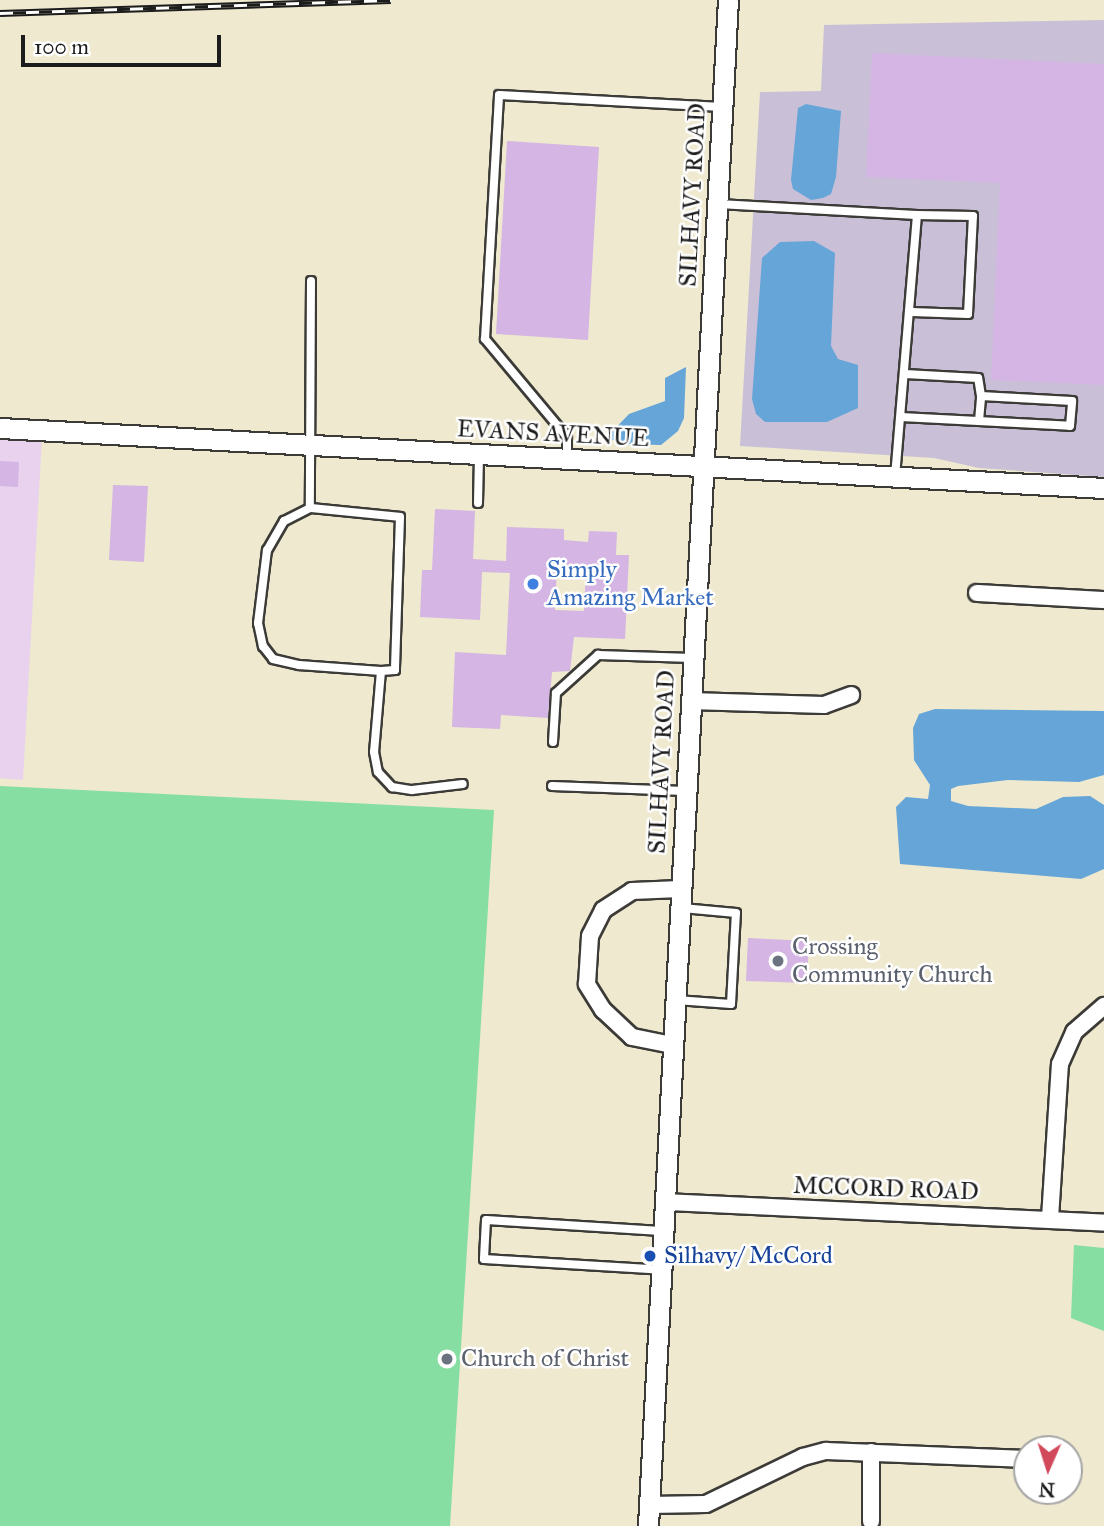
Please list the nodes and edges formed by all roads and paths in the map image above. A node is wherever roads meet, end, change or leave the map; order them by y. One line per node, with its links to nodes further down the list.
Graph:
1 (728, 0): 2 (street, SILHAVY ROAD)
2 (723, 107): 3 (street, SILHAVY ROAD); 14 (lane)
3 (717, 204): 4 (lane); 15 (street, SILHAVY ROAD)
4 (917, 215): 6 (lane); 6 (lane)
5 (311, 281): 12 (lane)
6 (912, 312): 7 (lane)
7 (905, 374): 8 (lane); 9 (lane)
8 (981, 396): 10 (lane); 10 (lane)
9 (901, 417): 10 (lane); 16 (lane)
10 (979, 421)
11 (0, 428): 12 (street, EVANS AVENUE)
12 (312, 446): 13 (street, EVANS AVENUE); 19 (lane)
13 (479, 455): 14 (street, EVANS AVENUE); 18 (lane)
14 (568, 459): 15 (street, EVANS AVENUE)
15 (702, 466): 16 (street, EVANS AVENUE); 22 (street, SILHAVY ROAD)
16 (895, 477): 17 (street, EVANS AVENUE)
17 (1104, 488)
18 (478, 503)
19 (310, 508): 23 (lane); 23 (lane)
20 (977, 593): 21 (street)
21 (1104, 600)
22 (692, 658): 25 (street, SILHAVY ROAD); 26 (lane)
23 (381, 671): 27 (lane)
24 (851, 695): 25 (street)
25 (690, 701): 29 (street, SILHAVY ROAD)
26 (553, 742)
27 (463, 784)
28 (552, 786): 29 (lane)
29 (685, 791): 30 (street, SILHAVY ROAD)
30 (680, 899): 31 (street, SILHAVY ROAD); 31 (lane); 33 (street)
31 (674, 1000): 33 (street, SILHAVY ROAD)
32 (1104, 1006): 35 (street)
33 (672, 1045): 34 (street, SILHAVY ROAD)
34 (666, 1202): 35 (street, MCCORD ROAD); 37 (street, SILHAVY ROAD)
35 (1050, 1218): 36 (street, MCCORD ROAD)
36 (1104, 1223)
37 (664, 1231): 38 (street, SILHAVY ROAD); 38 (lane)
38 (662, 1270): 41 (street, SILHAVY ROAD)
39 (871, 1452): 40 (street); 41 (street); 42 (street)
40 (1013, 1457)
41 (649, 1505): 43 (street, SILHAVY ROAD)
42 (871, 1521)
43 (648, 1526)

